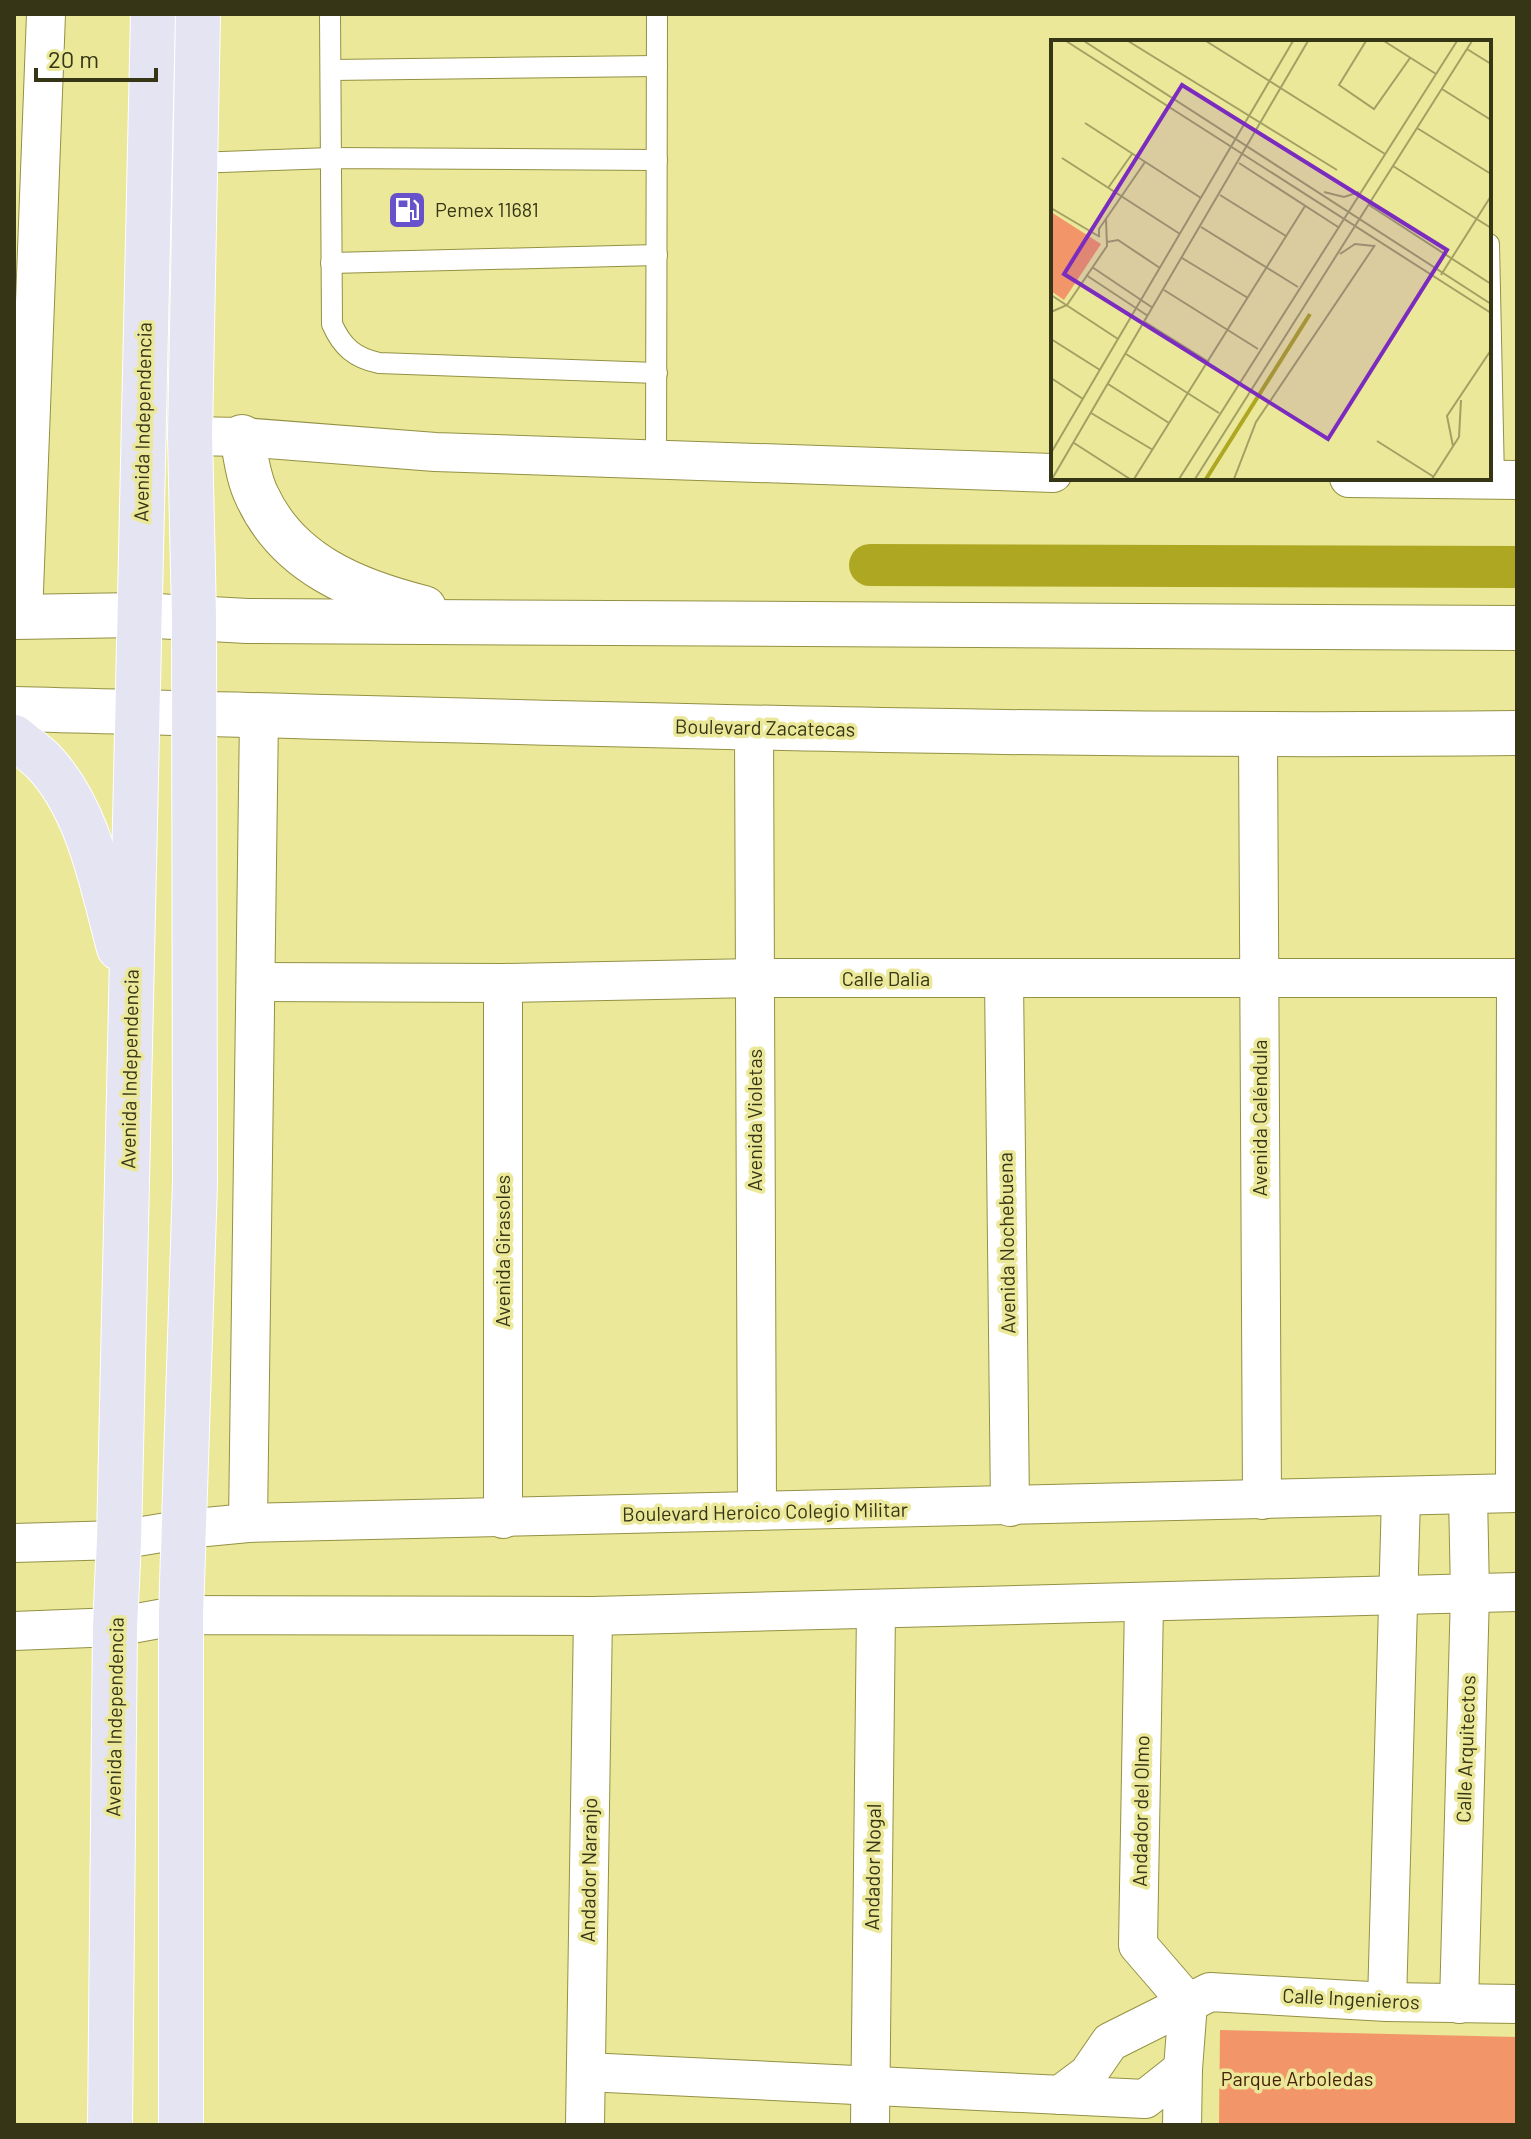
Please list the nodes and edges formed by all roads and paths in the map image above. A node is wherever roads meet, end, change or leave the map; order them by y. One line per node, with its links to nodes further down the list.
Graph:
1 (46, 14): 22 (street)
2 (153, 14): 20 (main road, Avenida Independencia)
3 (198, 14): 10 (main road)
4 (330, 14): 7 (lane)
5 (657, 14): 6 (lane)
6 (657, 66): 7 (lane); 9 (lane)
7 (332, 70): 8 (lane)
8 (331, 158): 9 (lane); 10 (lane); 12 (lane)
9 (657, 160): 11 (lane)
10 (195, 163): 15 (main road)
11 (657, 255): 12 (lane); 14 (lane)
12 (331, 263): 14 (lane)
13 (1491, 272): 19 (lane)
14 (657, 373): 17 (lane)
15 (190, 436): 16 (street); 21 (main road)
16 (242, 437): 17 (street); 23 (main road)
17 (656, 460): 18 (street)
18 (1051, 473)
19 (1506, 480)
20 (138, 615): 21 (main road); 22 (main road); 26 (main road, Avenida Independencia)
21 (194, 616): 23 (main road); 27 (main road)
22 (19, 617)
23 (489, 623): 24 (main road)
24 (1517, 628)
25 (14, 709): 26 (main road, Boulevard Zacatecas)
26 (138, 712): 27 (main road, Boulevard Zacatecas); 39 (main road, Avenida Independencia)
27 (193, 715): 28 (main road, Boulevard Zacatecas); 48 (main road)
28 (259, 716): 29 (main road, Boulevard Zacatecas); 37 (street)
29 (754, 728): 31 (main road, Boulevard Zacatecas); 33 (street, Avenida Violetas)
30 (1517, 733): 31 (main road, Boulevard Zacatecas)
31 (1258, 736): 36 (street, Avenida Caléndula)
32 (14, 737): 39 (main road)
33 (755, 978): 35 (street, Calle Dalia); 38 (street, Calle Dalia); 45 (street, Avenida Violetas)
34 (1516, 978): 36 (street, Calle Dalia); 40 (street)
35 (1004, 979): 36 (street, Calle Dalia); 44 (street, Avenida Nochebuena)
36 (1259, 979): 43 (street, Avenida Caléndula)
37 (256, 982): 38 (street, Calle Dalia); 47 (street)
38 (503, 983): 46 (street, Avenida Girasoles)
39 (132, 994): 49 (main road, Avenida Independencia)
40 (1516, 1493): 41 (street, Boulevard Heroico Colegio Militar)
41 (1468, 1495): 42 (street, Boulevard Heroico Colegio Militar); 52 (street, Calle Arquitectos)
42 (1401, 1497): 43 (street, Boulevard Heroico Colegio Militar); 53 (street)
43 (1262, 1500): 44 (street, Boulevard Heroico Colegio Militar)
44 (1010, 1507): 45 (street, Boulevard Heroico Colegio Militar)
45 (757, 1511): 46 (street, Boulevard Heroico Colegio Militar)
46 (503, 1519): 47 (street, Boulevard Heroico Colegio Militar)
47 (248, 1523): 48 (street, Boulevard Heroico Colegio Militar)
48 (185, 1529): 49 (street, Boulevard Heroico Colegio Militar); 56 (main road)
49 (119, 1540): 50 (street, Boulevard Heroico Colegio Militar); 58 (main road, Avenida Independencia)
50 (14, 1543)
51 (1517, 1592): 52 (street)
52 (1470, 1593): 53 (street); 62 (street, Calle Arquitectos)
53 (1399, 1596): 54 (street); 60 (street)
54 (1144, 1602): 55 (street); 61 (street, Andador del Olmo)
55 (876, 1609): 57 (street); 66 (street, Andador Nogal)
56 (181, 1615): 57 (street); 58 (street); 69 (main road)
57 (593, 1616): 65 (street, Andador Naranjo)
58 (115, 1627): 59 (street); 68 (main road, Avenida Independencia)
59 (14, 1631)
60 (1387, 2002): 61 (street, Calle Ingenieros); 62 (street, Calle Ingenieros)
61 (1188, 2003): 64 (street); 67 (street, Calle Ingenieros)
62 (1459, 2004): 63 (street, Calle Ingenieros)
63 (1517, 2004)
64 (1183, 2069): 67 (street); 72 (street)
65 (586, 2072): 66 (street); 70 (street, Andador Naranjo)
66 (871, 2086): 67 (street); 71 (street, Andador Nogal)
67 (1060, 2095)
68 (110, 2125)
69 (181, 2125)
70 (585, 2125)
71 (870, 2125)
72 (1182, 2125)

